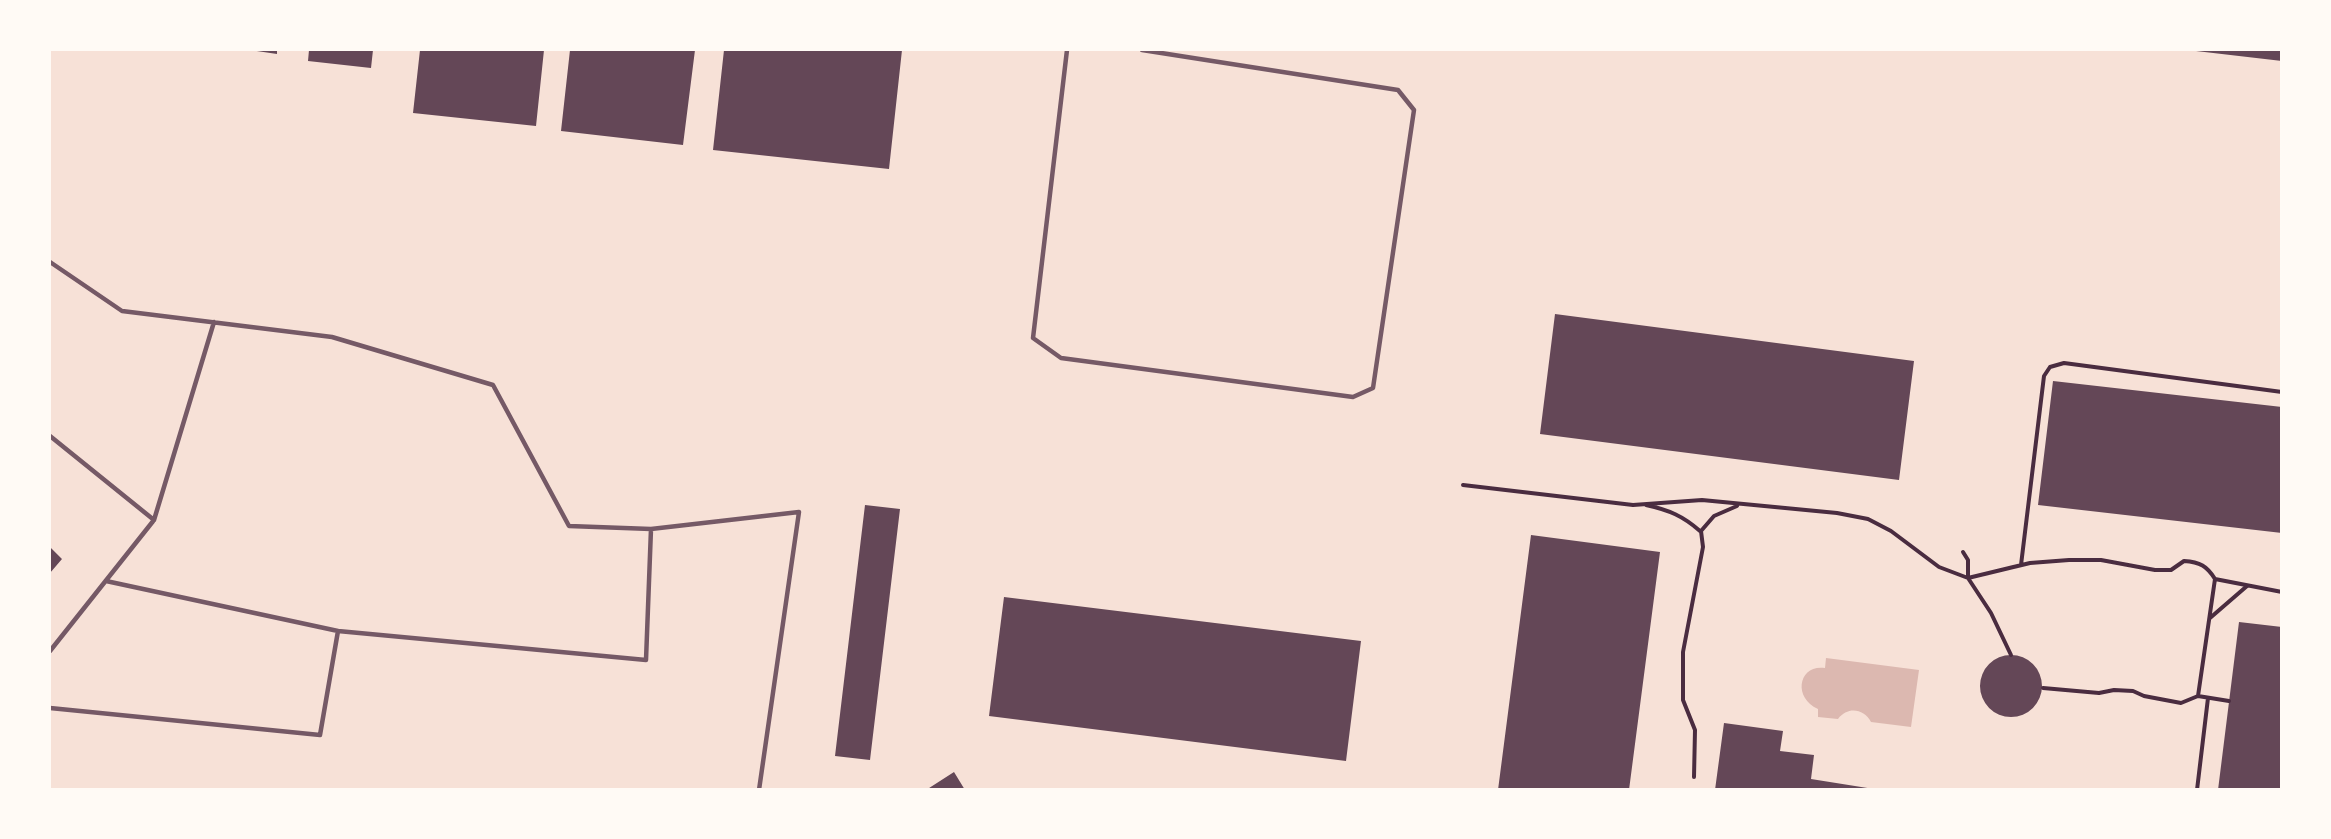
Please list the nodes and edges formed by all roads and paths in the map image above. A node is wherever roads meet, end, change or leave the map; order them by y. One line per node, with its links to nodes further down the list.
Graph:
1 (1067, 50): 2 (lane)
2 (1142, 50)
3 (50, 262): 4 (lane)
4 (214, 322): 10 (lane); 11 (lane)
5 (2282, 392): 14 (path)
6 (50, 436): 10 (lane)
7 (1463, 485): 8 (path)
8 (1642, 504): 9 (path); 12 (path)
9 (1741, 504): 12 (path); 15 (path)
10 (154, 520): 17 (lane)
11 (651, 529): 21 (lane); 30 (lane)
12 (1701, 531): 29 (path)
13 (1963, 552): 15 (path)
14 (2021, 566): 15 (path); 16 (path)
15 (1968, 578): 23 (path)
16 (2215, 579): 18 (path); 20 (path)
17 (106, 581): 21 (lane); 22 (lane)
18 (2248, 586): 19 (path); 20 (path)
19 (2282, 592)
20 (2210, 619): 25 (path)
21 (338, 631): 28 (lane)
22 (50, 651)
23 (2011, 655)
24 (2043, 688): 25 (path)
25 (2198, 696): 26 (path)
26 (2208, 698): 27 (path); 31 (path)
27 (2229, 701)
28 (50, 708)
29 (1694, 777)
30 (759, 789)
31 (2197, 789)

